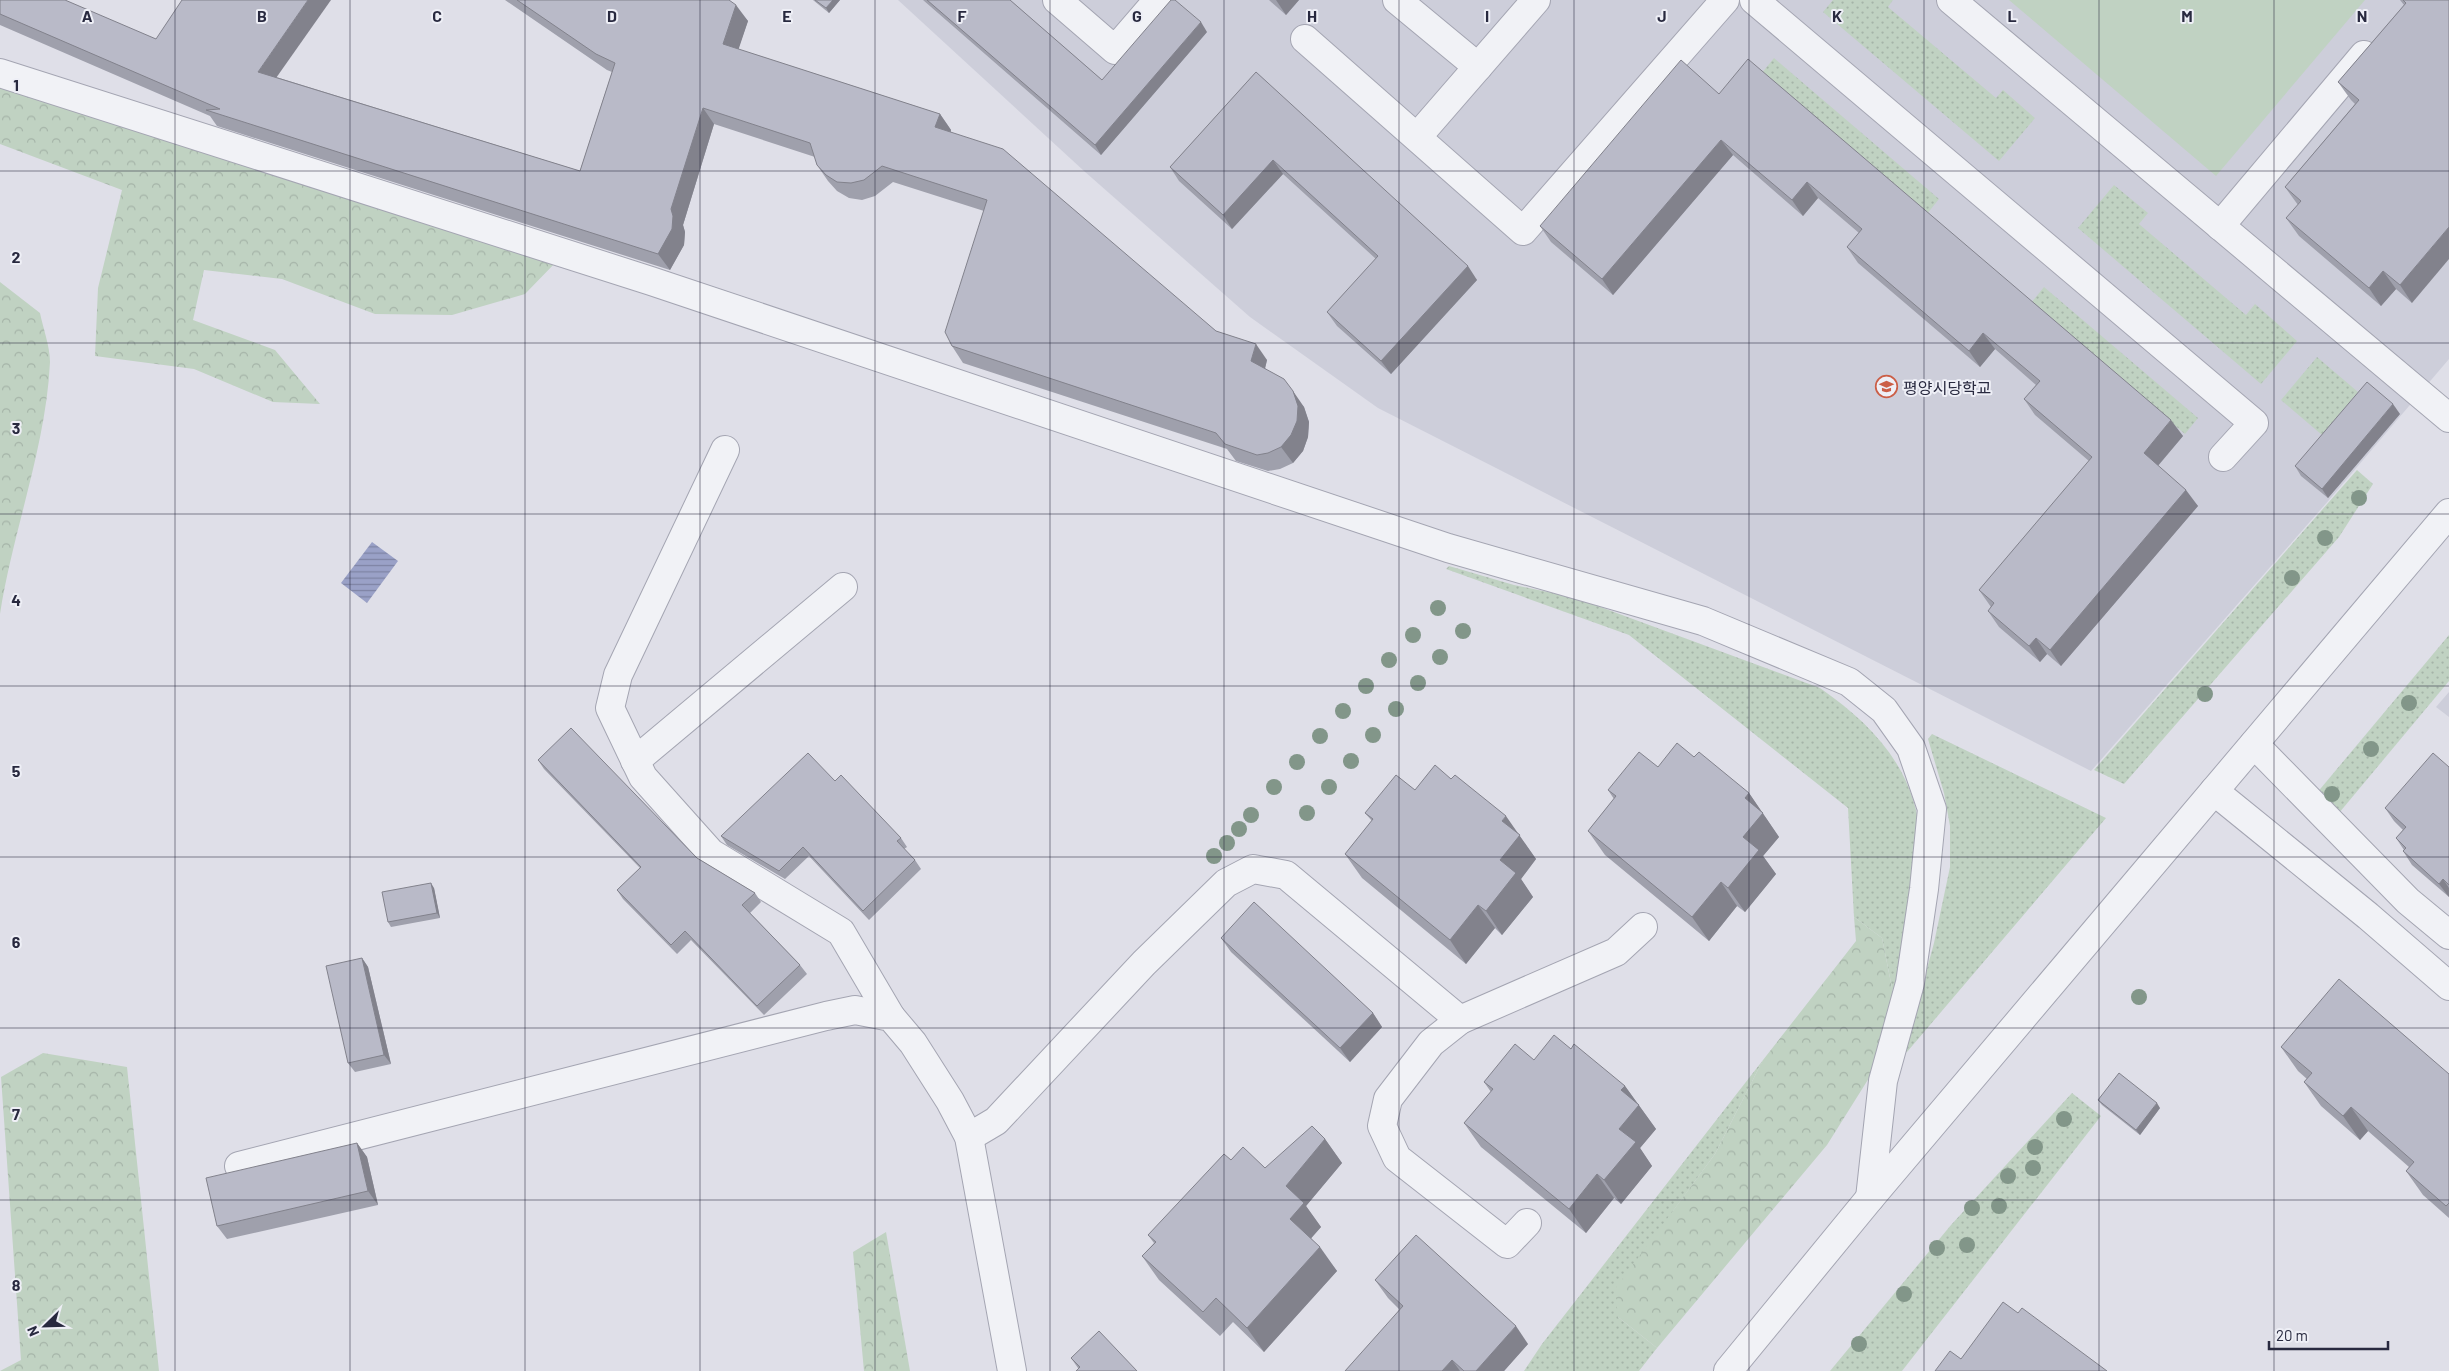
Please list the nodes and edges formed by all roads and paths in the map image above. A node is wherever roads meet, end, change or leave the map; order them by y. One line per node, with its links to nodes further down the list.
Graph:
1 (1057, 0): 2 (street)
2 (1158, 0)
3 (1397, 0): 10 (street)
4 (1536, 0): 10 (street)
5 (1725, 0): 12 (street)
6 (1754, 0): 16 (street)
7 (1951, 0): 13 (street)
8 (2381, 35): 13 (street)
9 (1305, 39): 12 (street)
10 (1478, 67): 12 (street)
11 (0, 73): 29 (street)
12 (1418, 136)
13 (2220, 226): 14 (street)
14 (2449, 418)
15 (725, 450): 20 (street)
16 (2223, 457)
17 (2449, 513): 19 (street)
18 (843, 587): 20 (street)
19 (2254, 744): 21 (street); 23 (street)
20 (635, 761): 25 (street)
21 (2214, 792): 24 (street); 29 (street)
22 (1643, 926): 26 (street)
23 (2449, 935)
24 (2449, 986)
25 (891, 1017): 27 (street); 28 (street)
26 (1460, 1020): 27 (street); 30 (street)
27 (969, 1137): 31 (street)
28 (239, 1166)
29 (1870, 1198): 32 (street)
30 (1527, 1223)
31 (1012, 1371)
32 (1728, 1371)

